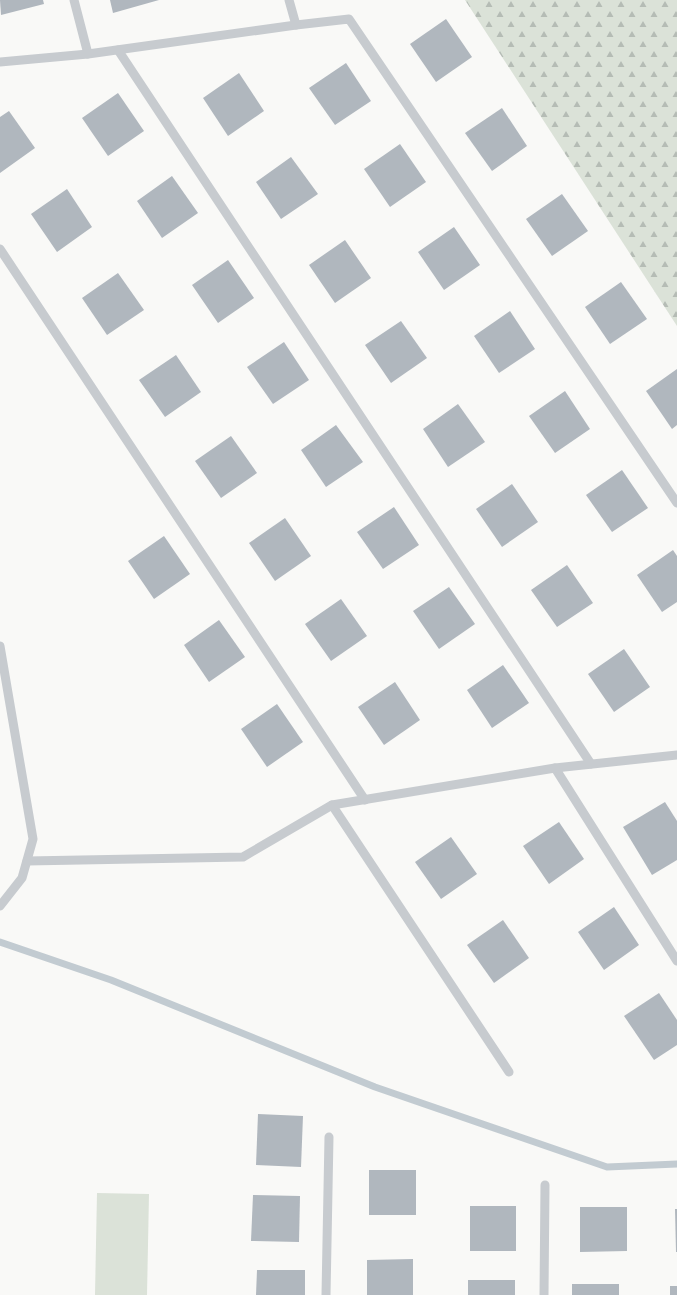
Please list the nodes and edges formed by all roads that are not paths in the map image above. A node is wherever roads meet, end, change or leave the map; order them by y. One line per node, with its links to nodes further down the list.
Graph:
1 (74, 0): 5 (lane)
2 (289, 0): 3 (lane)
3 (296, 25): 4 (lane); 8 (lane)
4 (118, 50): 5 (lane); 11 (lane)
5 (88, 54): 6 (lane)
6 (0, 62)
7 (0, 249): 13 (lane)
8 (677, 503)
9 (0, 646): 15 (lane)
10 (677, 755): 11 (lane)
11 (591, 764): 12 (lane)
12 (555, 768): 13 (lane); 17 (lane)
13 (365, 800): 14 (lane)
14 (332, 805): 15 (lane); 18 (lane)
15 (27, 861): 16 (lane)
16 (0, 906)
17 (677, 961)
18 (509, 1072)
19 (329, 1137): 21 (lane)
20 (545, 1185): 22 (lane)
21 (326, 1295)
22 (544, 1295)

